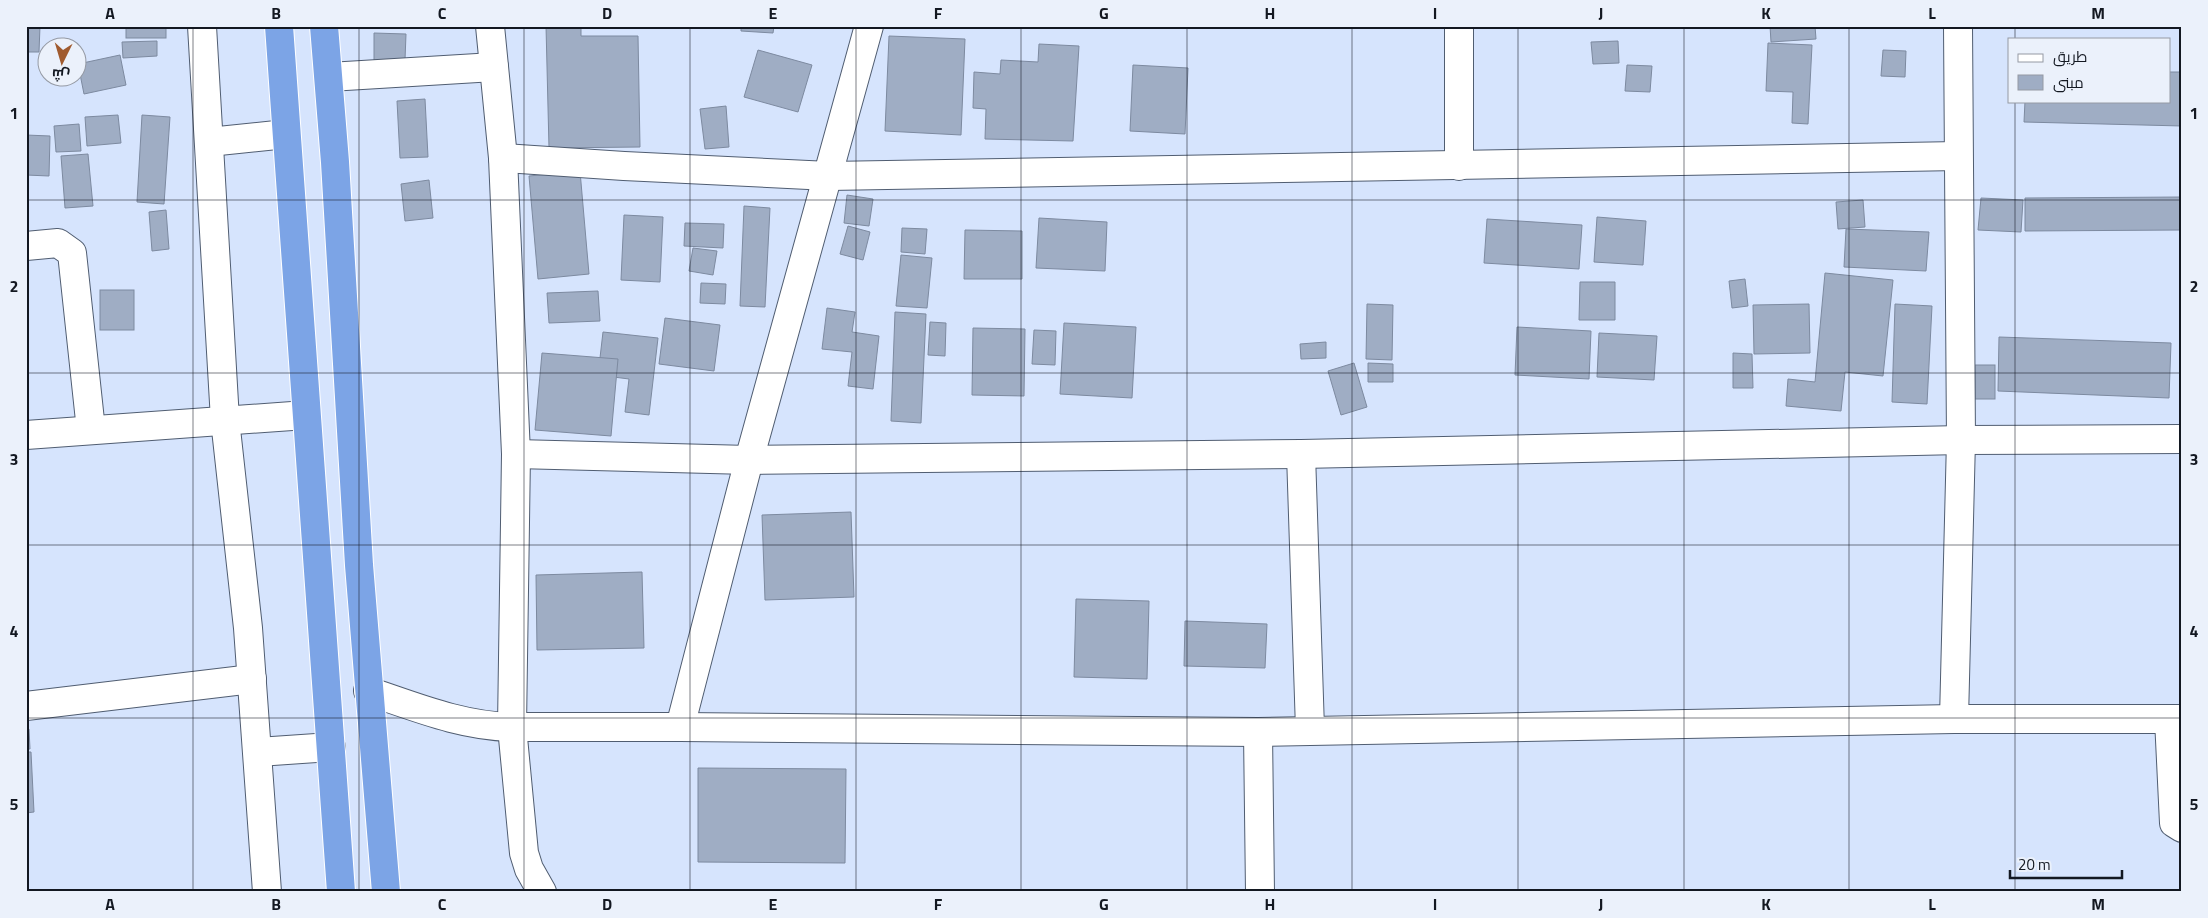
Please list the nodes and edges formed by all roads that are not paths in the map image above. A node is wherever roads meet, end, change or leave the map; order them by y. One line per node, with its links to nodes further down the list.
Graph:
1 (202, 26): 11 (street)
2 (279, 26): 10 (highway)
3 (324, 26): 9 (highway)
4 (490, 26): 8 (street)
5 (869, 26): 15 (street)
6 (1458, 26): 14 (street)
7 (1958, 26): 12 (street)
8 (494, 67): 9 (street); 13 (street)
9 (329, 77): 27 (highway)
10 (286, 134): 11 (street); 17 (highway)
11 (209, 142): 18 (street)
12 (1958, 156): 14 (street); 22 (street)
13 (503, 158): 15 (street); 23 (street)
14 (1459, 166): 15 (street)
15 (829, 176): 25 (street)
16 (26, 246): 19 (street)
17 (306, 415): 18 (street); 35 (highway)
18 (225, 420): 19 (street); 26 (street)
19 (91, 430): 20 (street)
20 (26, 435)
21 (2182, 439): 22 (street)
22 (1961, 440): 24 (street); 29 (street)
23 (516, 454): 25 (street); 32 (street)
24 (1301, 454): 25 (street); 33 (street)
25 (749, 460): 31 (street)
26 (252, 679): 28 (street); 36 (street)
27 (368, 691): 32 (street); 40 (highway)
28 (26, 706)
29 (1954, 719): 30 (street); 33 (street)
30 (2175, 719): 37 (street)
31 (680, 726): 32 (street); 34 (street)
32 (512, 727): 41 (street)
33 (1310, 729): 34 (street)
34 (1258, 732): 42 (street)
35 (331, 747): 36 (street); 39 (highway)
36 (258, 752): 38 (street)
37 (2182, 828)
38 (267, 892)
39 (341, 892)
40 (386, 892)
41 (542, 892)
42 (1260, 892)

